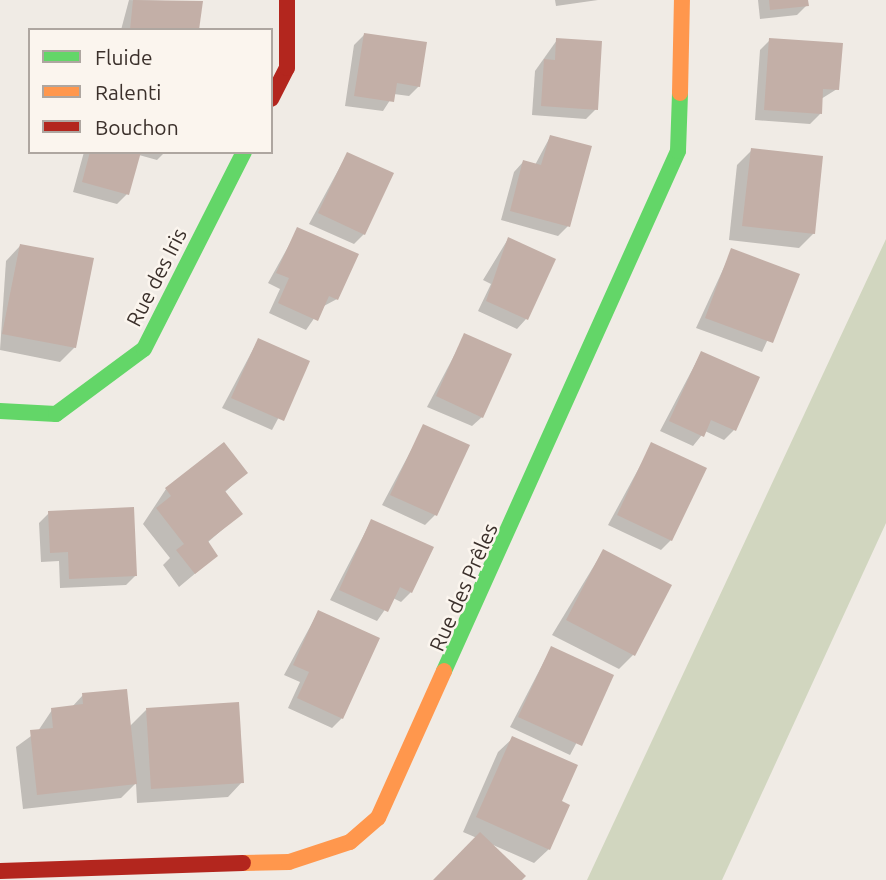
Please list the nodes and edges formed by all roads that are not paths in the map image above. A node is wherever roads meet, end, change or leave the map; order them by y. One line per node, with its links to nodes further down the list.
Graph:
1 (287, 0): 3 (street)
2 (682, 0): 6 (street, Rue des Prêles)
3 (273, 95)
4 (243, 154): 5 (street, Rue des Iris)
5 (0, 411)
6 (0, 872)

